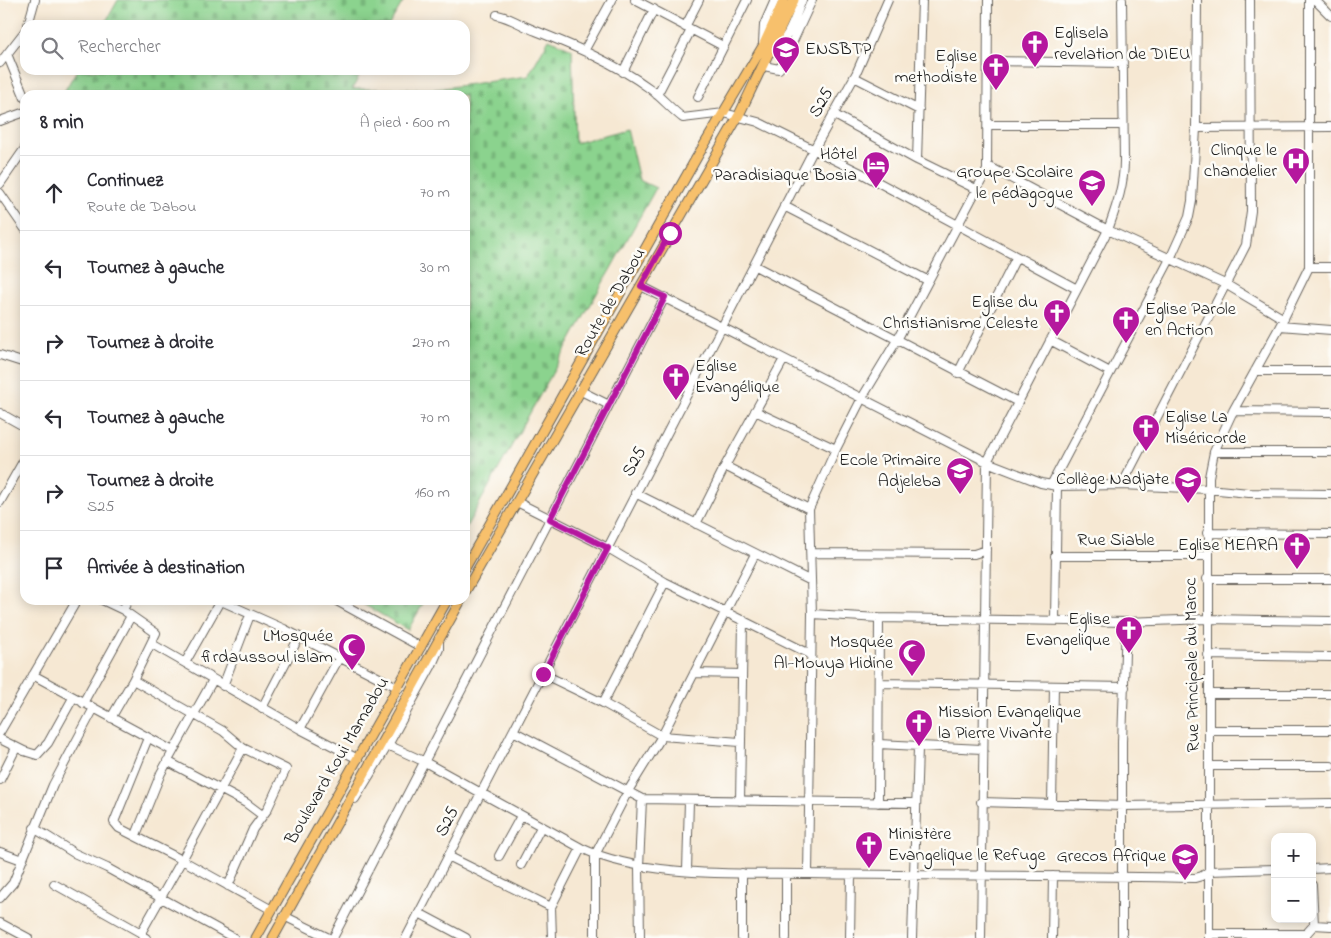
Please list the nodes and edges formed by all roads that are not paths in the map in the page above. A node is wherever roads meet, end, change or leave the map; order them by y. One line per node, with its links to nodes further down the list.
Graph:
1 (35, 0): 22 (street)
2 (612, 0): 28 (street)
3 (635, 0): 19 (street)
4 (699, 0): 23 (street)
5 (747, 0): 26 (street)
6 (775, 0): 27 (street)
7 (784, 0): 27 (main road)
8 (794, 0): 29 (main road, Route de Dabou)
9 (802, 0): 24 (street)
10 (812, 0): 24 (street)
11 (888, 0): 35 (street, S25)
12 (922, 0): 39 (street)
13 (988, 0): 31 (street)
14 (1122, 0): 32 (street)
15 (1197, 0): 49 (street)
16 (1250, 0): 50 (street)
17 (1309, 0): 47 (street)
18 (1315, 0): 21 (street)
19 (651, 5): 23 (street); 34 (street)
20 (497, 15): 28 (street)
21 (1331, 16)
22 (29, 20)
23 (688, 29): 26 (street); 37 (street)
24 (793, 34): 29 (street); 33 (street)
25 (20, 37): 30 (street)
26 (723, 46): 38 (street)
27 (763, 46): 40 (main road)
28 (584, 51): 34 (street)
29 (771, 52): 33 (main road, Route de Dabou)
30 (3, 57): 36 (street)
31 (988, 61): 32 (street); 45 (street)
32 (1123, 62): 46 (street)
33 (764, 66): 43 (main road, Route de Dabou)
34 (623, 72): 37 (street)
35 (854, 77): 39 (street); 42 (street, S25)
36 (21, 90)
37 (657, 95): 40 (street)
38 (698, 97)
39 (919, 110): 53 (street)
40 (724, 113): 43 (street); 117 (main road)
41 (20, 114): 44 (street)
42 (833, 114): 51 (street, S25); 53 (street)
43 (739, 115): 51 (street); 69 (main road, Route de Dabou)
44 (0, 122)
45 (988, 125): 46 (street); 54 (street)
46 (1123, 125): 61 (street)
47 (1310, 127): 48 (street); 50 (street); 65 (street)
48 (1331, 127)
49 (1196, 128): 50 (street); 63 (street)
50 (1250, 128): 68 (street)
51 (814, 149): 58 (street, S25); 60 (street)
52 (20, 155): 55 (street)
53 (917, 160): 56 (street)
54 (988, 166): 56 (street); 61 (street)
55 (0, 184)
56 (976, 189): 60 (street)
57 (0, 192): 59 (street)
58 (784, 206): 64 (street, S25); 67 (street)
59 (20, 222)
60 (957, 224): 62 (street); 67 (street)
61 (1108, 230): 63 (street); 70 (street)
62 (1016, 258): 70 (street); 83 (street)
63 (1170, 259): 68 (street); 82 (street)
64 (755, 266): 73 (street, S25); 75 (street)
65 (1309, 266): 66 (street); 72 (street, Rue Principale du Maroc)
66 (1331, 266)
67 (927, 280): 75 (street)
68 (1227, 285): 72 (street); 99 (street)
69 (641, 286): 71 (street); 84 (main road, Route de Dabou)
70 (1077, 289): 76 (street)
71 (665, 297): 73 (street); 87 (street)
72 (1282, 322): 74 (street); 80 (street, Rue Principale du Maroc)
73 (724, 327): 78 (street); 102 (street, S25)
74 (1331, 330)
75 (897, 340): 83 (street); 85 (street)
76 (1050, 340): 82 (street); 86 (street)
77 (0, 355): 79 (street)
78 (784, 359): 85 (street); 88 (street)
79 (20, 362)
80 (1255, 371): 81 (street); 89 (street, Rue Principale du Maroc)
81 (1331, 371)
82 (1110, 372): 100 (street)
83 (958, 373): 86 (street)
84 (579, 390): 87 (street); 105 (main road, Route de Dabou)
85 (862, 398): 93 (street); 96 (street)
86 (1018, 402): 96 (street)
87 (609, 405): 107 (street)
88 (755, 411): 93 (street); 97 (street)
89 (1233, 411): 91 (street); 94 (street, Rue Principale du Maroc)
90 (0, 412): 92 (street)
91 (1331, 412)
92 (20, 424)
93 (836, 449): 106 (street)
94 (1214, 452): 95 (street); 101 (street, Rue Principale du Maroc)
95 (1331, 452)
96 (987, 462): 100 (street); 112 (street)
97 (725, 466): 106 (street); 108 (street)
98 (20, 467): 104 (street)
99 (1122, 485): 100 (street); 101 (street)
100 (1054, 486): 115 (street)
101 (1208, 489): 103 (street); 109 (street, Rue Principale du Maroc)
102 (636, 493): 108 (street); 111 (street, S25)
103 (1331, 494)
104 (0, 502)
105 (517, 502): 107 (street); 122 (main road, Route de Dabou)
106 (810, 509): 113 (street)
107 (550, 519): 111 (street); 191 (street)
108 (696, 524): 114 (street)
109 (1207, 533): 110 (street); 116 (street, Rue Principale du Maroc)
110 (1331, 534)
111 (608, 548): 121 (street); 153 (street, S25)
112 (986, 550): 113 (street); 137 (street)
113 (811, 553): 120 (street)
114 (755, 554): 120 (street); 132 (street)
115 (1055, 556): 116 (street, Rue Siable); 140 (street)
116 (1207, 556): 118 (street, Rue Principale du Maroc)
117 (470, 559)
118 (1207, 579): 119 (street); 138 (street, Rue Principale du Maroc)
119 (1331, 579)
120 (811, 580): 133 (street)
121 (665, 582): 132 (street); 168 (street)
122 (470, 583)
123 (74, 605): 155 (street)
124 (112, 605): 131 (street)
125 (126, 605): 131 (street)
126 (217, 605): 151 (street)
127 (230, 605): 134 (street)
128 (344, 605): 146 (street)
129 (444, 605): 146 (main road, Boulevard Koui Mamadou)
130 (457, 605): 144 (main road)
131 (123, 610): 135 (street)
132 (724, 612): 139 (street); 152 (street)
133 (812, 614): 136 (street); 147 (street)
134 (250, 615): 143 (street); 160 (street)
135 (131, 616): 145 (street); 167 (street)
136 (879, 618): 137 (street); 158 (street)
137 (986, 619): 140 (street); 159 (street)
138 (1208, 619): 141 (street); 142 (street); 148 (street, Rue Principale du Maroc)
139 (743, 620): 147 (street); 154 (street)
140 (1055, 620): 142 (street)
141 (1331, 621)
142 (1126, 622): 162 (street)
143 (299, 637): 150 (street); 170 (street)
144 (439, 637): 183 (street); 209 (main road)
145 (152, 644): 151 (street); 156 (street)
146 (421, 646): 163 (main road, Boulevard Koui Mamadou)
147 (810, 654): 201 (street)
148 (1208, 656): 149 (street); 164 (street, Rue Principale du Maroc)
149 (1331, 657)
150 (339, 658): 163 (street); 173 (street)
151 (185, 663): 157 (street)
152 (694, 673): 154 (street); 178 (street)
153 (543, 674): 168 (street); 176 (street, S25)
154 (742, 674): 181 (street)
155 (33, 675): 166 (street); 177 (street)
156 (133, 680): 171 (street); 172 (street)
157 (213, 680): 160 (street); 171 (street)
158 (880, 683): 159 (street); 182 (street)
159 (984, 684): 161 (street); 187 (street)
160 (223, 686): 170 (street)
161 (1054, 686): 162 (street); 206 (street)
162 (1126, 687): 207 (street)
163 (399, 688): 189 (main road, Boulevard Koui Mamadou)
164 (1209, 694): 165 (street); 174 (street, Rue Principale du Maroc)
165 (1331, 694)
166 (73, 698): 167 (street); 184 (street)
167 (83, 703): 169 (street)
168 (603, 703): 178 (street)
169 (94, 708): 172 (street); 213 (street)
170 (262, 708): 173 (street)
171 (192, 715): 185 (street); 188 (street)
172 (111, 718): 179 (street)
173 (300, 729): 189 (street)
174 (1209, 730): 175 (street); 192 (street, Rue Principale du Maroc)
175 (1331, 730)
176 (513, 731): 196 (street); 197 (street, S25)
177 (0, 732)
178 (662, 736): 181 (street); 196 (street)
179 (148, 738): 188 (street); 214 (street)
180 (0, 739): 184 (street)
181 (740, 742): 200 (street)
182 (878, 744): 186 (street); 203 (street)
183 (388, 745): 191 (street); 209 (street)
184 (16, 748): 194 (street)
185 (243, 748): 195 (street); 210 (street)
186 (918, 748): 187 (street); 204 (street)
187 (982, 748): 202 (street)
188 (174, 751): 190 (street)
189 (358, 760): 242 (main road, Boulevard Koui Mamadou)
190 (167, 761): 195 (street); 214 (street)
191 (423, 762): 197 (street); 256 (street)
192 (1209, 766): 193 (street); 208 (street, Rue Principale du Maroc)
193 (1331, 766)
194 (0, 780)
195 (220, 791): 210 (street); 221 (street)
196 (628, 791): 198 (street); 217 (street)
197 (479, 794): 211 (street); 218 (street, S25)
198 (642, 799): 199 (street); 223 (street)
199 (689, 801): 200 (street); 227 (street)
200 (740, 801): 201 (street)
201 (810, 801): 203 (street); 231 (street)
202 (982, 802): 206 (street); 234 (street)
203 (878, 803): 204 (street)
204 (915, 803): 233 (street)
205 (1331, 803): 208 (street)
206 (1052, 804): 207 (street)
207 (1124, 806): 208 (street); 236 (street)
208 (1209, 806): 228 (street, Rue Principale du Maroc)
209 (342, 810): 244 (main road)
210 (262, 815): 238 (street)
211 (521, 816): 212 (street); 219 (street)
212 (541, 827): 215 (street); 222 (street)
213 (34, 828): 220 (street); 240 (street)
214 (136, 835): 221 (street)
215 (581, 848): 217 (street); 241 (street)
216 (0, 852): 220 (street)
217 (595, 855): 223 (street); 260 (street)
218 (448, 856): 241 (street); 243 (street, S25)
219 (499, 856)
220 (22, 860): 239 (street)
221 (182, 860): 238 (street); 240 (street)
222 (521, 865)
223 (639, 867): 227 (street); 261 (street)
224 (1316, 868): 225 (street)
225 (1331, 868)
226 (1271, 869): 228 (street)
227 (687, 870): 229 (street)
228 (1209, 871): 236 (street); 249 (street, Rue Principale du Maroc)
229 (742, 873): 230 (street); 262 (street)
230 (786, 874): 231 (street); 263 (street)
231 (808, 874): 232 (street)
232 (851, 875): 233 (street); 264 (street)
233 (913, 876): 234 (street); 265 (street)
234 (982, 876): 235 (street); 266 (street)
235 (1053, 876): 236 (street); 267 (street)
236 (1122, 876): 268 (street)
237 (54, 884): 248 (street)
238 (228, 886): 242 (street)
239 (0, 898)
240 (160, 898): 248 (street); 252 (street)
241 (551, 907): 259 (street)
242 (272, 910): 253 (main road, Boulevard Koui Mamadou)
243 (419, 913): 257 (street, S25); 258 (street)
244 (284, 916): 254 (main road); 255 (street)
245 (0, 923): 251 (street)
246 (1314, 925): 247 (street); 250 (street)
247 (1331, 926)
248 (143, 936)
249 (1209, 936): 250 (street)
250 (1306, 936)
251 (28, 938)
252 (234, 938)
253 (256, 938)
254 (273, 938)
255 (329, 938)
256 (333, 938)
257 (406, 938)
258 (466, 938)
259 (552, 938)
260 (595, 938)
261 (640, 938)
262 (742, 938)
263 (786, 938)
264 (850, 938)
265 (912, 938)
266 (981, 938)
267 (1052, 938)
268 (1122, 938)

